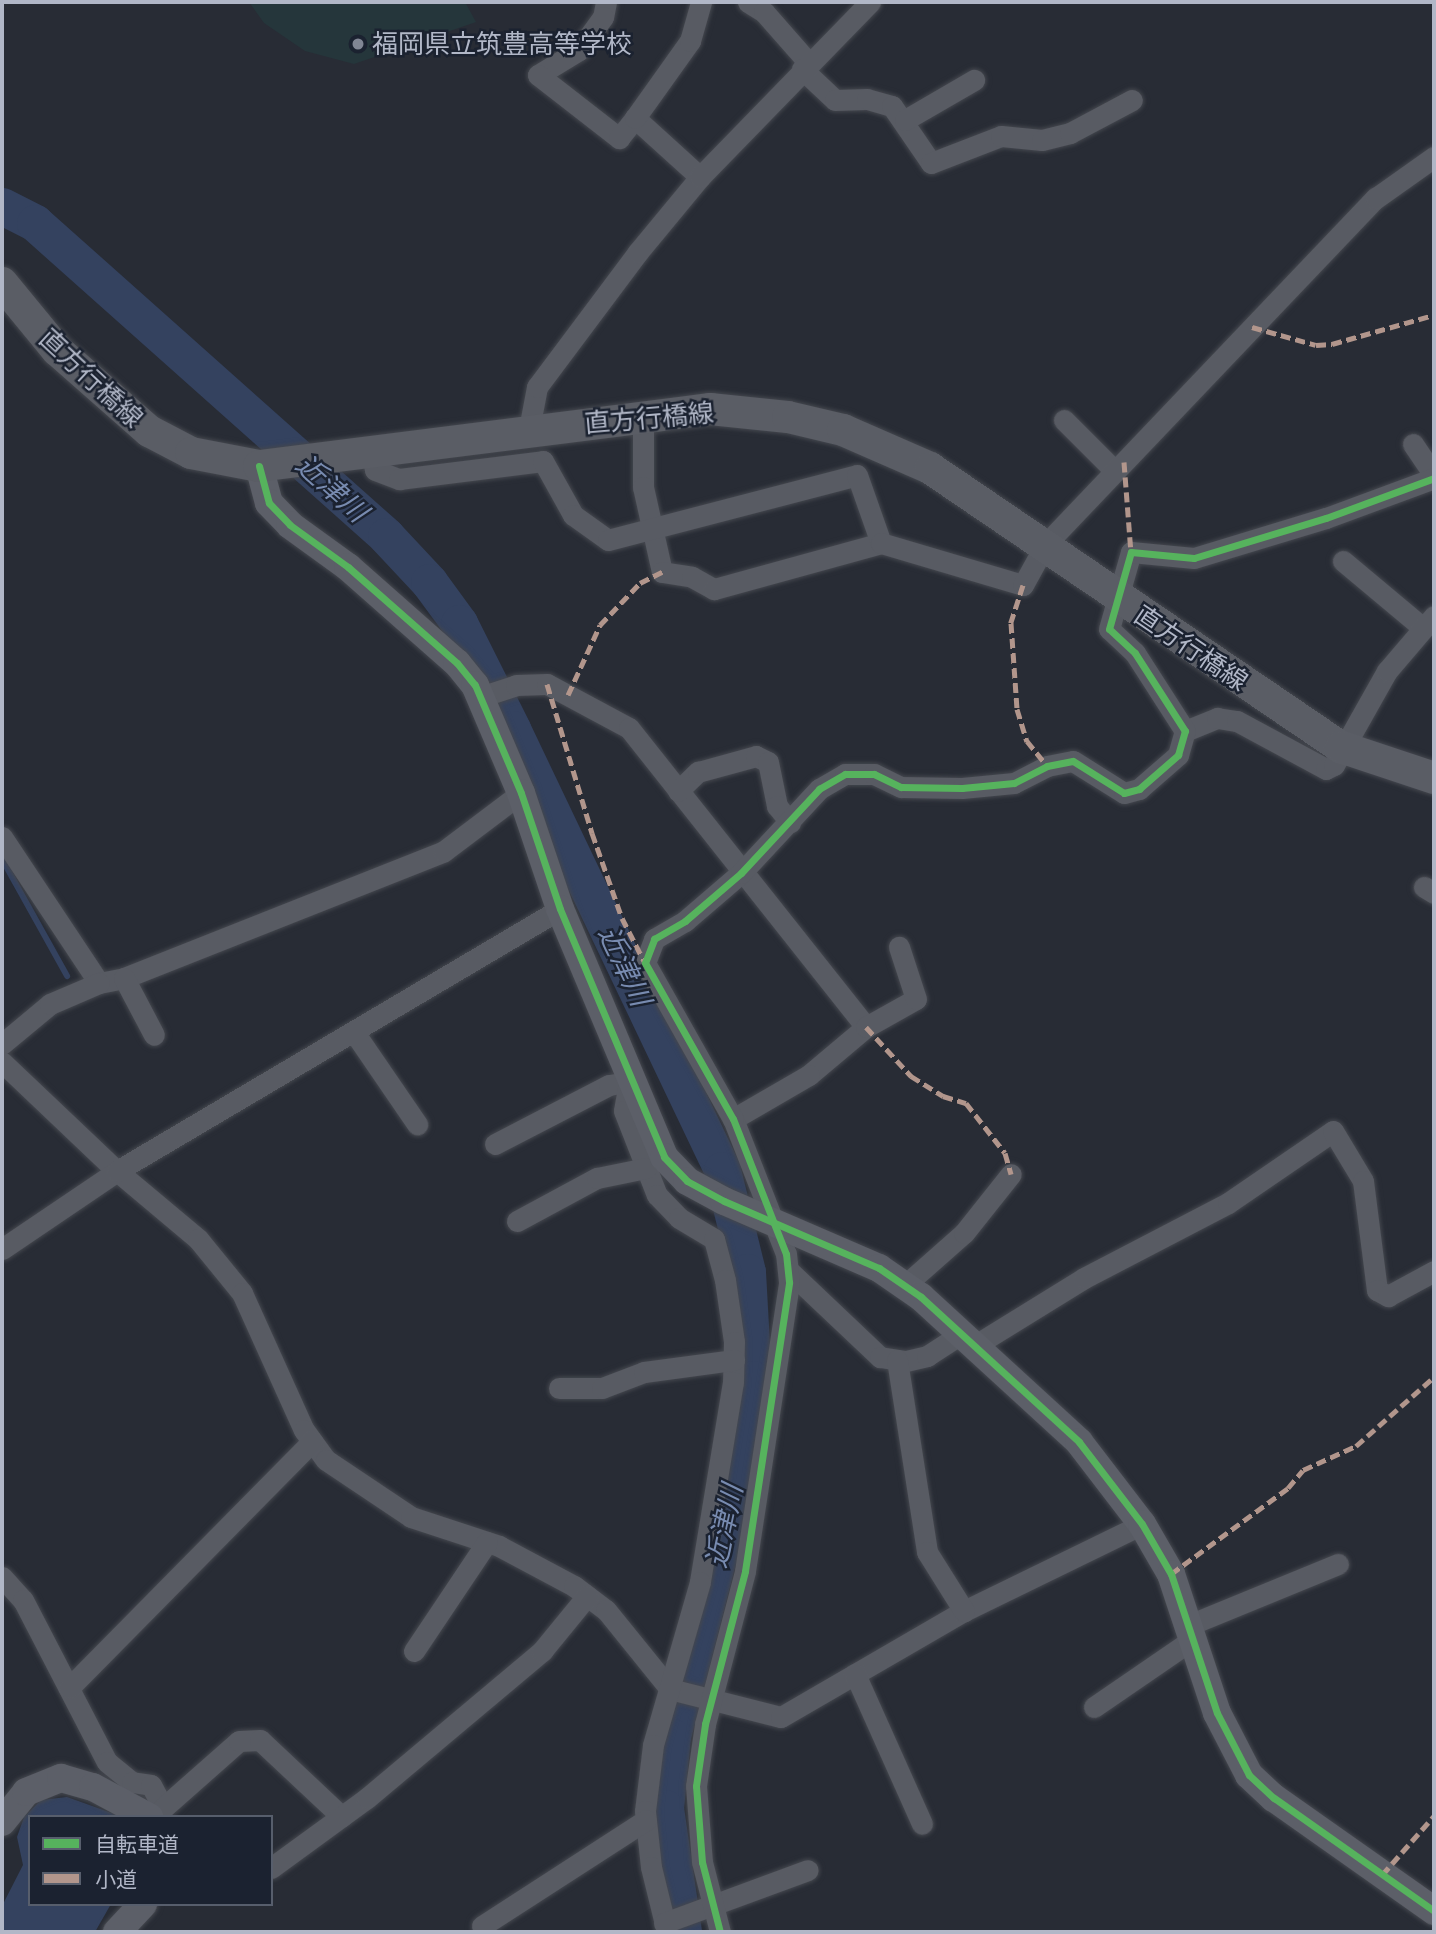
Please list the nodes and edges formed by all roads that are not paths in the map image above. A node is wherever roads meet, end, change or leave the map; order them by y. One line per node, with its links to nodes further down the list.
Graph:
1 (606, 2): 8 (street)
2 (701, 2): 8 (street)
3 (748, 2): 5 (street)
4 (870, 2): 5 (street)
5 (805, 66): 9 (street); 11 (street)
6 (974, 80): 9 (street)
7 (1132, 100): 9 (street)
8 (635, 118): 11 (street)
9 (905, 120)
10 (1434, 157): 19 (street)
11 (700, 177): 15 (street)
12 (2, 284): 18 (main road, 直方行橋線)
13 (643, 417): 15 (main road, 直方行橋線); 21 (street); 23 (main road, 直方行橋線)
14 (1064, 420): 19 (street)
15 (529, 429): 17 (main road, 直方行橋線)
16 (1413, 444): 20 (street)
17 (371, 452): 18 (main road, 直方行橋線); 21 (street)
18 (259, 466): 27 (street)
19 (1115, 471): 23 (street)
20 (1434, 476): 25 (street)
21 (651, 528): 22 (street); 22 (street)
22 (881, 543): 23 (street)
23 (1045, 545): 25 (main road, 直方行橋線)
24 (1343, 561): 26 (street)
25 (1118, 599): 28 (street); 29 (main road, 直方行橋線)
26 (1429, 622): 29 (street)
27 (480, 697): 31 (street); 32 (street)
28 (1185, 731): 29 (street); 33 (street)
29 (1341, 747): 30 (main road, 直方行橋線)
30 (1434, 778)
31 (678, 791): 33 (street); 35 (street)
32 (521, 793): 36 (street); 38 (street)
33 (790, 822): 35 (street)
34 (2, 837): 39 (street)
35 (741, 873): 40 (street); 46 (street)
36 (560, 909): 41 (street); 45 (street)
37 (899, 947): 40 (street)
38 (124, 978): 39 (street); 42 (street)
39 (99, 983): 43 (street)
40 (866, 1027): 46 (street)
41 (354, 1032): 47 (street); 50 (street)
42 (154, 1035)
43 (2, 1044)
44 (2, 1062): 50 (street)
45 (629, 1082): 48 (street); 49 (street); 53 (street)
46 (733, 1119): 53 (street)
47 (417, 1124)
48 (495, 1144)
49 (646, 1168): 52 (street); 59 (street)
50 (117, 1171): 54 (street); 62 (street)
51 (1011, 1174): 57 (street)
52 (517, 1221)
53 (774, 1227): 55 (street); 57 (street)
54 (2, 1249)
55 (788, 1270): 60 (street); 74 (street)
56 (1434, 1271): 58 (street)
57 (904, 1286): 58 (street)
58 (968, 1340): 60 (street); 63 (street)
59 (734, 1360): 61 (street); 73 (street)
60 (897, 1360): 68 (street)
61 (559, 1388)
62 (312, 1441): 64 (street); 72 (street)
63 (1142, 1524): 68 (street); 69 (street)
64 (487, 1542): 67 (street); 70 (street)
65 (1338, 1564): 69 (street)
66 (2, 1577): 72 (street)
67 (587, 1596): 73 (street); 77 (street)
68 (964, 1611): 71 (street)
69 (1191, 1632): 75 (street); 85 (street)
70 (414, 1651)
71 (855, 1674): 74 (street); 80 (street)
72 (69, 1688): 76 (street)
73 (670, 1689): 74 (street); 78 (street)
74 (708, 1698): 84 (street)
75 (1094, 1707)
76 (155, 1814): 77 (street); 79 (street)
77 (342, 1817): 81 (street)
78 (646, 1820): 86 (street); 87 (street)
79 (2, 1822)
80 (922, 1824)
81 (273, 1867)
82 (808, 1870): 84 (street)
83 (141, 1906): 88 (street)
84 (710, 1908): 87 (street); 89 (street)
85 (1434, 1911)
86 (482, 1926)
87 (667, 1926)
88 (117, 1932)
89 (720, 1932)

